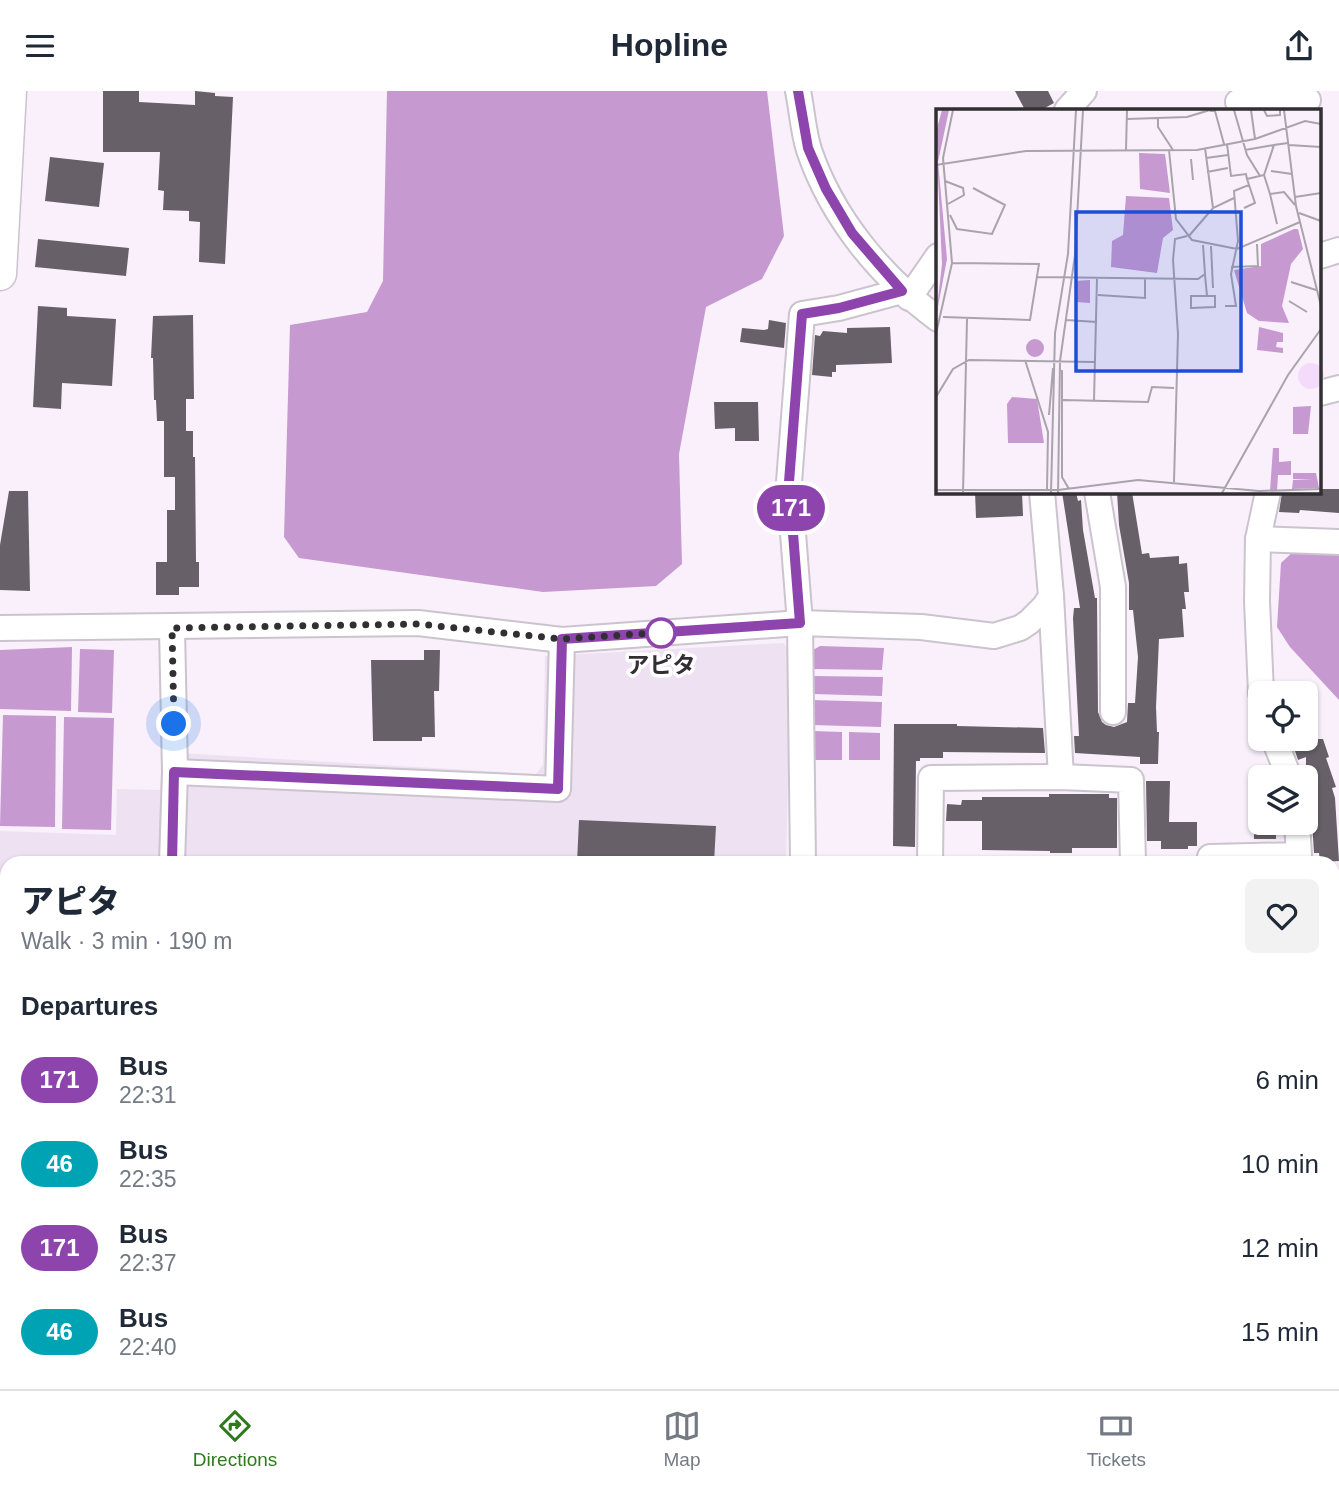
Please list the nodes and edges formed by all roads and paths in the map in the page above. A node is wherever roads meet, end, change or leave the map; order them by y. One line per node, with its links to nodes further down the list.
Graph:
1 (10, 91): 10 (main road)
2 (798, 91): 11 (street)
3 (1084, 91): 6 (street)
4 (1308, 100): 5 (street)
5 (1238, 102)
6 (1068, 109)
7 (1339, 250): 8 (street)
8 (1322, 255)
9 (936, 258): 11 (street)
10 (0, 274)
11 (906, 294): 12 (street); 21 (street)
12 (936, 317)
13 (1339, 388): 14 (street)
14 (1322, 392)
15 (1042, 493): 20 (street)
16 (1097, 493): 28 (street)
17 (1268, 493): 18 (street)
18 (1258, 539): 19 (street); 27 (street)
19 (1339, 543)
20 (1051, 596): 24 (street); 26 (street)
21 (800, 623): 24 (street); 25 (street); 33 (street)
22 (0, 628): 23 (street)
23 (172, 628): 25 (street); 29 (street)
24 (1020, 628): 26 (street)
25 (562, 639): 29 (street)
26 (1054, 664): 30 (street)
27 (1260, 681)
28 (1114, 712)
29 (174, 772): 32 (street)
30 (1061, 777): 34 (street); 35 (street)
31 (1298, 835): 36 (street)
32 (172, 856)
33 (803, 856)
34 (930, 856)
35 (1133, 856)
36 (1300, 856)

